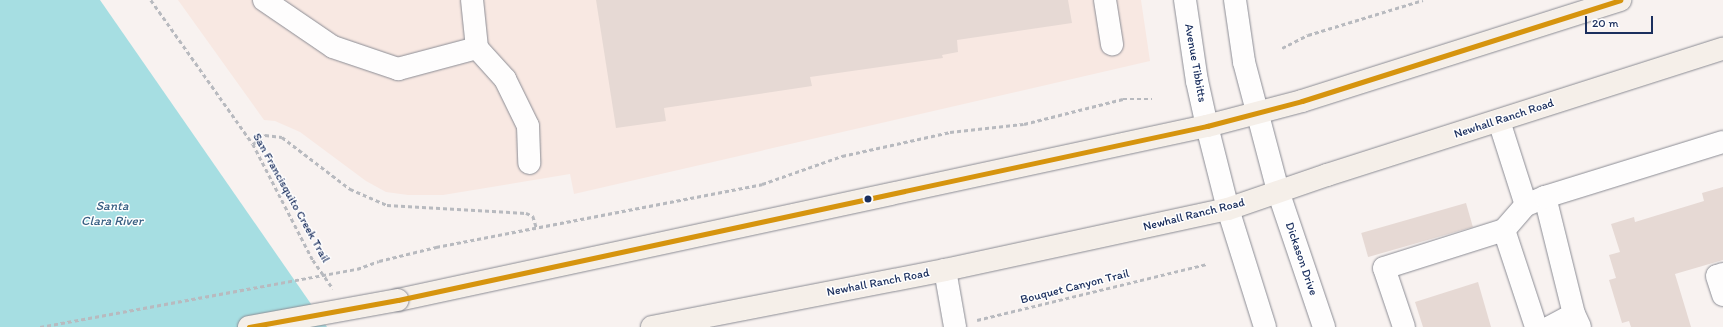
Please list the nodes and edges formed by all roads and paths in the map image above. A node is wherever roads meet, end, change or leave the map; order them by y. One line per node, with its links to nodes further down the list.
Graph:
1 (151, 0): 18 (path, San Francisquito Creek Trail)
2 (264, 0): 10 (street)
3 (472, 0): 10 (street)
4 (1105, 0): 9 (street)
5 (1185, 0): 16 (street, Avenue Tibbitts)
6 (1235, 0): 14 (street)
7 (1423, 0): 11 (path)
8 (1620, 0): 14 (main road)
9 (1112, 44)
10 (477, 48): 19 (street)
11 (1282, 48)
12 (1723, 49): 15 (main road, Newhall Ranch Road)
13 (1152, 99): 23 (path)
14 (1257, 112): 16 (main road); 20 (street, Dickason Drive)
15 (1498, 121): 20 (main road, Newhall Ranch Road); 21 (street)
16 (1208, 126): 22 (street, Avenue Tibbitts); 33 (main road, bridge)
17 (1723, 142): 21 (street)
18 (253, 144): 23 (path); 28 (path, San Francisquito Creek Trail)
19 (529, 163)
20 (1278, 192): 22 (main road, Newhall Ranch Road); 36 (street, Dickason Drive)
21 (1536, 201): 24 (street); 30 (street)
22 (1228, 209): 26 (main road, Newhall Ranch Road); 35 (street)
23 (537, 229): 32 (path, bridge)
24 (1504, 230): 37 (street); 38 (street)
25 (1206, 264): 31 (path, Bouquet Canyon Trail)
26 (945, 270): 31 (street); 34 (main road, Newhall Ranch Road)
27 (1723, 274): 29 (street)
28 (334, 290)
29 (1723, 295)
30 (1577, 321): 39 (street)
31 (955, 326)
32 (40, 327)
33 (250, 327)
34 (652, 327)
35 (1265, 327)
36 (1324, 327)
37 (1404, 327)
38 (1536, 327)
39 (1550, 327)

